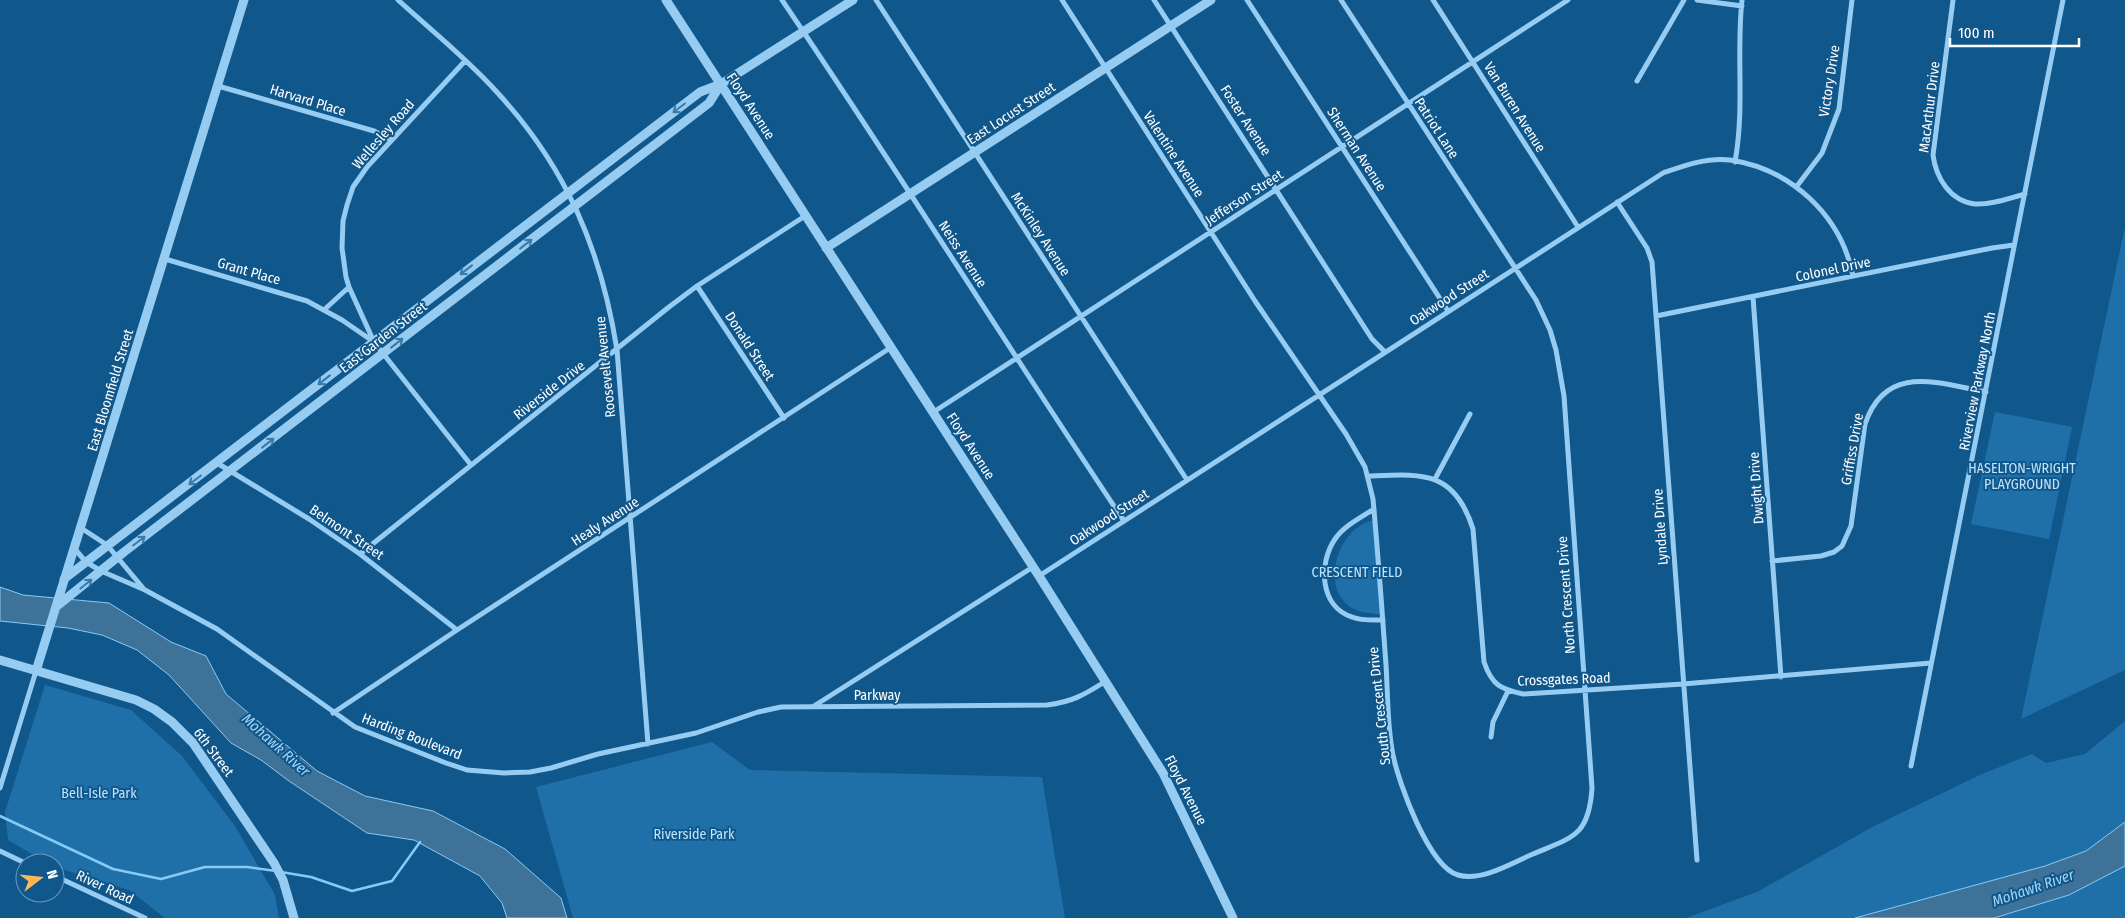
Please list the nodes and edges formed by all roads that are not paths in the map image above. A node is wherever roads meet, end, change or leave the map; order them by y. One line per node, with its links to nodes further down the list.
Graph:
1 (244, 0): 27 (street, East Bloomfield Street)
2 (398, 0): 22 (street, Roosevelt Avenue)
3 (666, 0): 26 (street, Floyd Avenue)
4 (782, 0): 21 (street, Neiss Avenue)
5 (853, 0): 21 (street, East Garden Street)
6 (876, 0): 31 (street, McKinley Avenue)
7 (1062, 0): 24 (street, Valentine Avenue)
8 (1154, 0): 20 (street, Foster Avenue)
9 (1211, 0): 20 (street, East Locust Street)
10 (1247, 0): 30 (street, Sherman Avenue)
11 (1341, 0): 28 (street, Patriot Lane)
12 (1433, 0): 23 (street, Van Buren Avenue)
13 (1568, 0): 23 (street, Jefferson Street)
14 (1684, 0): 25 (street)
15 (1697, 0): 19 (street)
16 (1852, 0): 33 (street, Victory Drive)
17 (1953, 0): 36 (street, MacArthur Drive)
18 (2062, 0): 36 (street, Riverview Parkway North)
19 (1742, 3): 32 (street)
20 (1171, 26): 24 (street, East Locust Street); 34 (street, Foster Avenue)
21 (804, 32): 26 (street, East Garden Street); 37 (street, Neiss Avenue)
22 (465, 61): 29 (street, Wellesley Road); 35 (street, Roosevelt Avenue)
23 (1473, 61): 28 (street, Jefferson Street); 41 (street, Van Buren Avenue)
24 (1106, 68): 31 (street, East Locust Street); 42 (street, Valentine Avenue)
25 (1637, 81)
26 (721, 84): 35 (street, East Garden Street, one-way to 35); 39 (street, East Garden Street); 40 (street, Floyd Avenue)
27 (218, 86): 29 (street, Harvard Place); 45 (street, East Bloomfield Street)
28 (1408, 104): 30 (street, Jefferson Street); 46 (street, Patriot Lane)
29 (391, 140): 49 (street, Wellesley Road)
30 (1342, 147): 34 (street, Jefferson Street); 52 (street, Sherman Avenue)
31 (976, 152): 37 (street, East Locust Street); 53 (street, McKinley Avenue)
32 (1735, 162): 33 (street, Oakwood Street); 38 (street, Oakwood Street)
33 (1797, 186): 47 (street, Oakwood Street)
34 (1277, 189): 42 (street, Jefferson Street); 58 (street, Foster Avenue)
35 (569, 191): 39 (street, Roosevelt Avenue); 55 (street, East Garden Street, one-way to 55)
36 (2025, 194): 43 (street, Riverview Parkway North)
37 (911, 195): 44 (street, East Locust Street); 60 (street, Neiss Avenue)
38 (1617, 202): 41 (street, Oakwood Street); 54 (street, Lyndale Drive)
39 (575, 206): 57 (street, Roosevelt Avenue); 59 (street, East Garden Street, one-way to 39)
40 (805, 216): 44 (street, Floyd Avenue); 48 (street, Riverside Drive)
41 (1578, 227): 46 (street, Oakwood Street)
42 (1211, 232): 53 (street, Jefferson Street); 62 (street, Valentine Avenue)
43 (2014, 246): 47 (street, Colonel Drive); 61 (street, Riverview Parkway North)
44 (826, 248): 56 (street, Floyd Avenue)
45 (165, 259): 51 (street, Grant Place); 75 (street, East Bloomfield Street)
46 (1514, 269): 52 (street, Oakwood Street); 96 (street, North Crescent Drive)
47 (1853, 276): 50 (street, Colonel Drive)
48 (697, 286): 57 (street, Riverside Drive); 65 (street, Donald Street)
49 (349, 287): 51 (street); 55 (street, Wellesley Road)
50 (1753, 297): 54 (street, Colonel Drive); 80 (street, Dwight Drive)
51 (325, 309): 55 (street, Grant Place)
52 (1448, 311): 58 (street, Oakwood Street)
53 (1082, 316): 60 (street, Jefferson Street); 71 (street, McKinley Avenue)
54 (1656, 316): 95 (street, Lyndale Drive)
55 (374, 342): 59 (street, Wellesley Road); 66 (street, East Garden Street, one-way to 66)
56 (890, 348): 63 (street, Floyd Avenue); 65 (street, Healy Avenue)
57 (617, 350): 67 (street, Riverside Drive); 73 (street, Roosevelt Avenue)
58 (1385, 352): 62 (street, Oakwood Street)
59 (383, 354): 67 (street, Wellesley Road); 68 (street, East Garden Street, one-way to 59)
60 (1015, 359): 63 (street, Jefferson Street); 74 (street, Neiss Avenue)
61 (1986, 392): 80 (street, Griffiss Drive); 91 (street, Riverview Parkway North)
62 (1318, 395): 69 (street); 71 (street, Oakwood Street)
63 (932, 413): 82 (street, Floyd Avenue)
64 (1470, 414): 70 (street)
65 (784, 418): 73 (street, Healy Avenue)
66 (217, 463): 68 (street, Belmont Street); 76 (street, East Garden Street, one-way to 76)
67 (471, 465): 78 (street, Riverside Drive)
68 (231, 472): 78 (street, Belmont Street); 79 (street, East Garden Street, one-way to 68)
69 (1368, 476): 70 (street, Crossgates Road); 72 (street, South Crescent Drive)
70 (1435, 479): 97 (street, Crossgates Road)
71 (1187, 480): 74 (street, Oakwood Street)
72 (1374, 510): 88 (street, South Crescent Drive); 88 (street)
73 (630, 518): 89 (street, Healy Avenue); 101 (street, Roosevelt Avenue)
74 (1124, 521): 84 (street, Oakwood Street)
75 (81, 528): 76 (street, Harding Boulevard); 77 (street, East Bloomfield Street)
76 (107, 545): 79 (street, Harding Boulevard); 81 (street, East Garden Street)
77 (74, 548): 81 (street, Harding Boulevard); 85 (street, East Bloomfield Street)
78 (360, 554): 89 (street, Belmont Street)
79 (118, 557): 83 (street, East Garden Street); 86 (street, Harding Boulevard)
80 (1772, 561): 93 (street, Dwight Drive)
81 (86, 562): 83 (street, Harding Boulevard); 85 (street, East Garden Street)
82 (1033, 567): 84 (street, Floyd Avenue); 98 (street)
83 (101, 571): 86 (street, Harding Boulevard); 87 (street, East Garden Street, one-way to 83)
84 (1039, 576): 94 (street, Floyd Avenue)
85 (64, 579): 87 (street, East Bloomfield Street)
86 (144, 590): 99 (street, Harding Boulevard)
87 (57, 606): 92 (street, East Bloomfield Street)
88 (1383, 620): 107 (street, South Crescent Drive)
89 (457, 630): 99 (street, Healy Avenue)
90 (0, 660): 92 (street, 6th Street)
91 (1931, 663): 93 (street, Crossgates Road); 102 (street, Riverview Parkway North)
92 (36, 671): 103 (street, East Bloomfield Street); 110 (street, 6th Street)
93 (1780, 677): 95 (street, Crossgates Road)
94 (1106, 681): 98 (street, Parkway); 111 (street, Floyd Avenue)
95 (1683, 684): 96 (street, Crossgates Road); 106 (street, Lyndale Drive)
96 (1585, 690): 97 (street, Crossgates Road); 107 (street, North Crescent Drive)
97 (1508, 691): 100 (street)
98 (814, 707): 101 (street, Parkway)
99 (333, 713): 101 (street, Harding Boulevard)
100 (1491, 737)
101 (648, 744)
102 (1911, 766)
103 (0, 788)
104 (0, 851): 105 (street)
105 (15, 858)
106 (1697, 860)
107 (1462, 876)
108 (65, 881): 109 (street, River Road)
109 (145, 918)
110 (294, 918)
111 (1233, 918)

